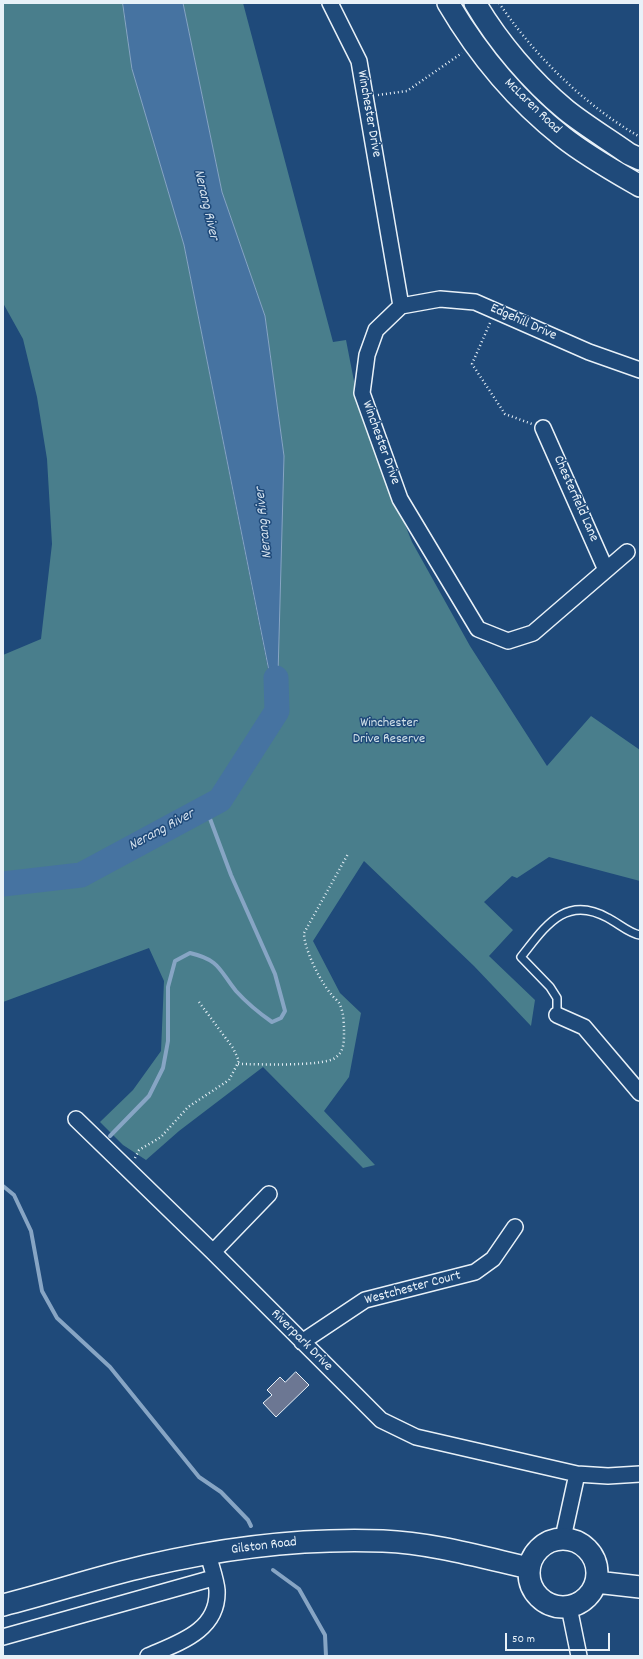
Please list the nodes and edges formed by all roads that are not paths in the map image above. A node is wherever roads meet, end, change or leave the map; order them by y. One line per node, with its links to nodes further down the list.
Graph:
1 (330, 3): 6 (street, Winchester Drive)
2 (448, 3): 5 (main road, McLaren Road)
3 (474, 3): 4 (main road, McLaren Road)
4 (640, 159)
5 (640, 186)
6 (401, 306): 7 (street, Edgehill Drive); 10 (street, Winchester Drive)
7 (639, 367)
8 (544, 428): 10 (street, Chesterfield Lane)
9 (627, 552): 10 (street, Winchester Drive)
10 (606, 570)
11 (640, 935): 12 (lane)
12 (557, 1015): 13 (street)
13 (640, 1093)
14 (76, 1119): 17 (street, Riverpark Drive)
15 (269, 1194): 17 (street)
16 (515, 1227): 18 (street, Westchester Court)
17 (213, 1252): 18 (street, Riverpark Drive)
18 (302, 1342): 19 (street, Riverpark Drive)
19 (577, 1474): 20 (street, Riverpark Drive); 21 (street)
20 (640, 1474)
21 (563, 1538): 23 (main road); 25 (main road)
22 (208, 1554): 23 (main road, Gilston Road); 24 (street); 27 (main road, Gilston Road)
23 (529, 1568): 28 (main road)
24 (213, 1578): 29 (street); 30 (street)
25 (596, 1582): 26 (main road); 28 (main road)
26 (640, 1587)
27 (3, 1605)
28 (568, 1607): 31 (street)
29 (3, 1637)
30 (148, 1656)
31 (579, 1656)

